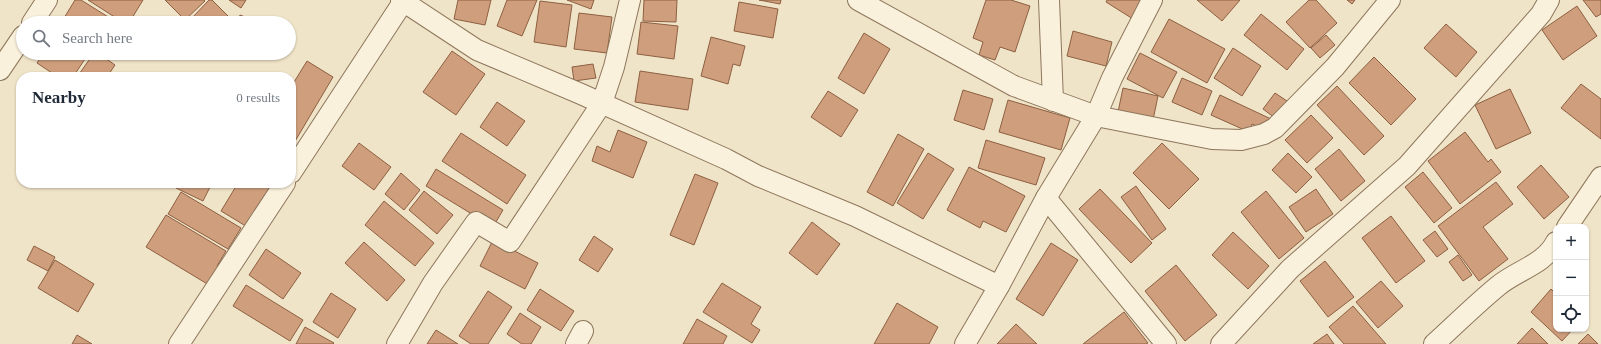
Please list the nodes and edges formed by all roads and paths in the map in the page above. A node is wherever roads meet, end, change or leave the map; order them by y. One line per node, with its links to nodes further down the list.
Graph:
1 (47, 0): 9 (street)
2 (630, 0): 13 (street)
3 (858, 0): 12 (street)
4 (1049, 0): 12 (street)
5 (1152, 0): 14 (street)
6 (1390, 0): 14 (street)
7 (1549, 0): 26 (street)
8 (402, 1): 13 (street); 15 (street)
9 (37, 16)
10 (16, 46): 11 (street)
11 (0, 70)
12 (1053, 100): 14 (street)
13 (602, 104): 21 (street); 23 (street)
14 (1096, 116): 18 (street)
15 (296, 165)
16 (1601, 177): 19 (street)
17 (282, 188): 22 (street)
18 (1046, 198): 21 (street); 25 (street)
19 (1569, 224)
20 (1553, 246): 27 (street)
21 (999, 286): 24 (street)
22 (179, 344)
23 (397, 344)
24 (965, 344)
25 (1166, 344)
26 (1221, 344)
27 (1434, 344)

